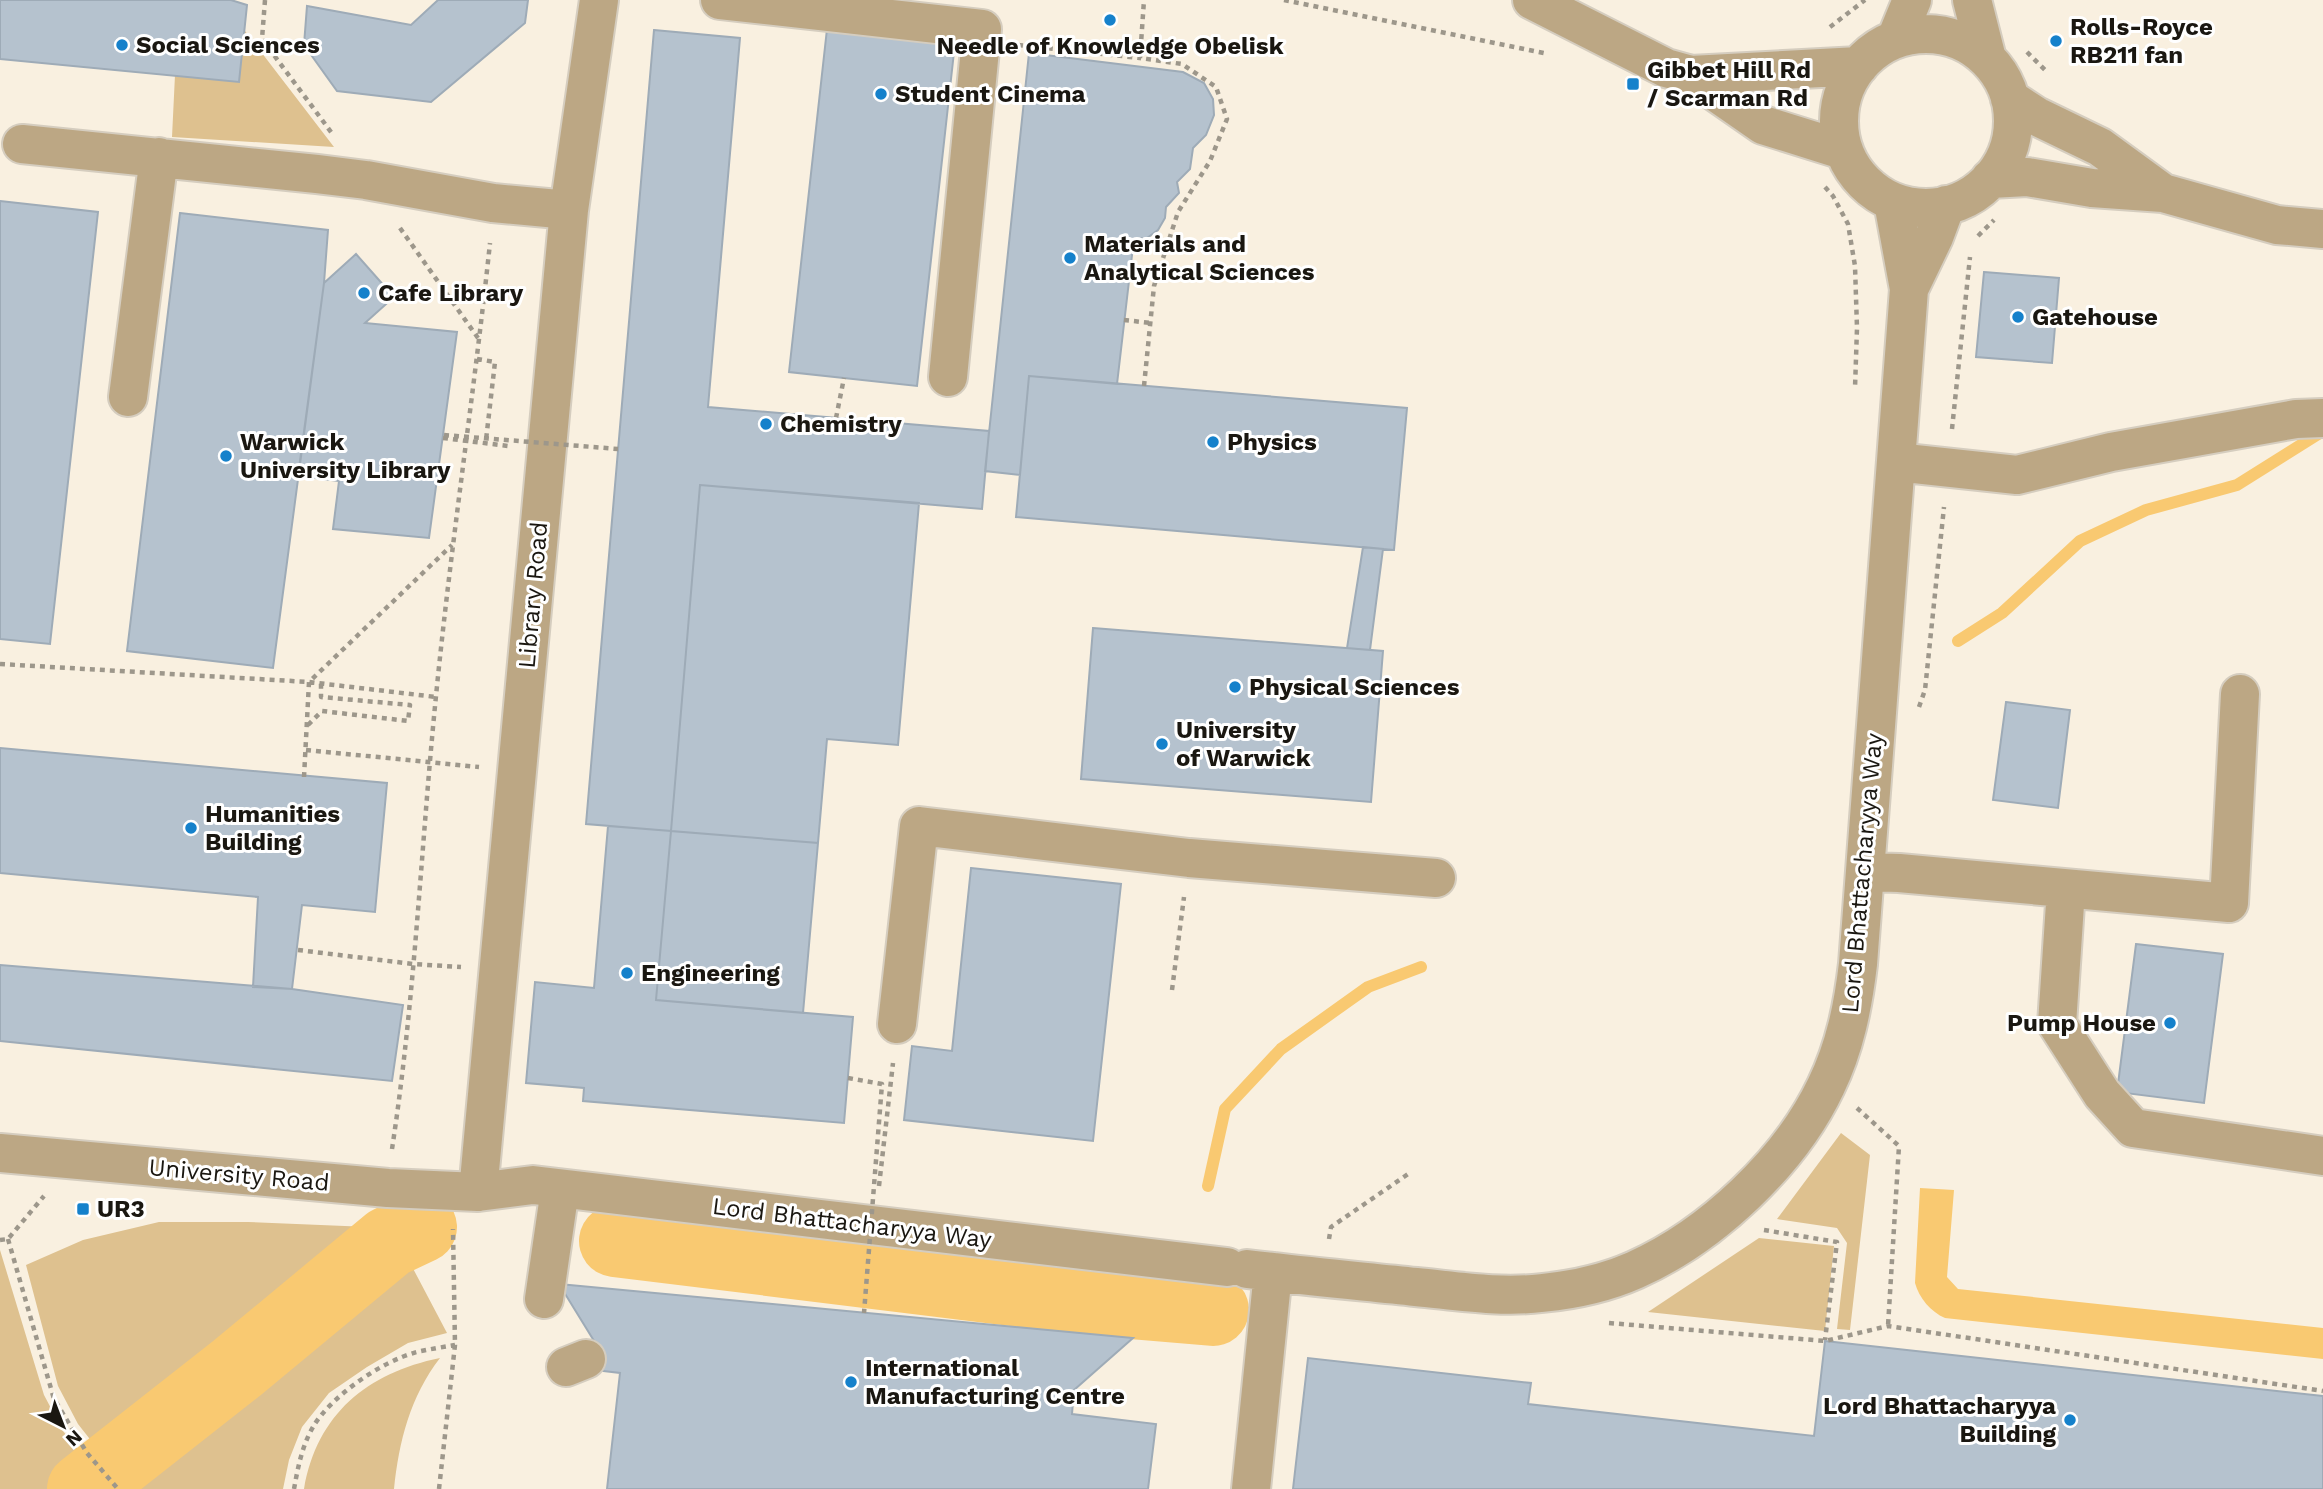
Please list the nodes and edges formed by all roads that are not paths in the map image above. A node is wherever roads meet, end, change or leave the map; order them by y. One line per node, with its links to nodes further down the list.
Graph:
1 (599, 0): 18 (street, Library Road)
2 (720, 0): 21 (street)
3 (1532, 0): 9 (street)
4 (1912, 0): 6 (street)
5 (1972, 0): 7 (street)
6 (1896, 39): 7 (street); 8 (street)
7 (1987, 59): 10 (street)
8 (1859, 66): 9 (street); 12 (street)
9 (1691, 75): 12 (street)
10 (2010, 99): 14 (street); 15 (street)
11 (22, 144): 13 (street)
12 (1843, 150): 16 (street)
13 (159, 157): 18 (street); 22 (street)
14 (1990, 179): 15 (street); 17 (street)
15 (2163, 193): 19 (street)
16 (1893, 202): 17 (street); 20 (street, Lord Bhattacharyya Way)
17 (1946, 205): 20 (street, Lord Bhattacharyya Way)
18 (569, 210): 33 (street, Library Road)
19 (2323, 229)
20 (1909, 289): 24 (street, Lord Bhattacharyya Way)
21 (948, 377)
22 (128, 397)
23 (2323, 418): 24 (street)
24 (1896, 462): 26 (street, Lord Bhattacharyya Way)
25 (2239, 694): 28 (street)
26 (1866, 872): 28 (street); 34 (street, Lord Bhattacharyya Way)
27 (1436, 878): 29 (street)
28 (2066, 889): 31 (street)
29 (897, 1024)
30 (0, 1153): 33 (street, University Road)
31 (2323, 1156)
32 (560, 1189): 33 (street, Lord Bhattacharyya Way); 34 (street, Lord Bhattacharyya Way); 35 (street)
33 (478, 1192)
34 (1249, 1269): 36 (street)
35 (544, 1299)
36 (1251, 1489)

